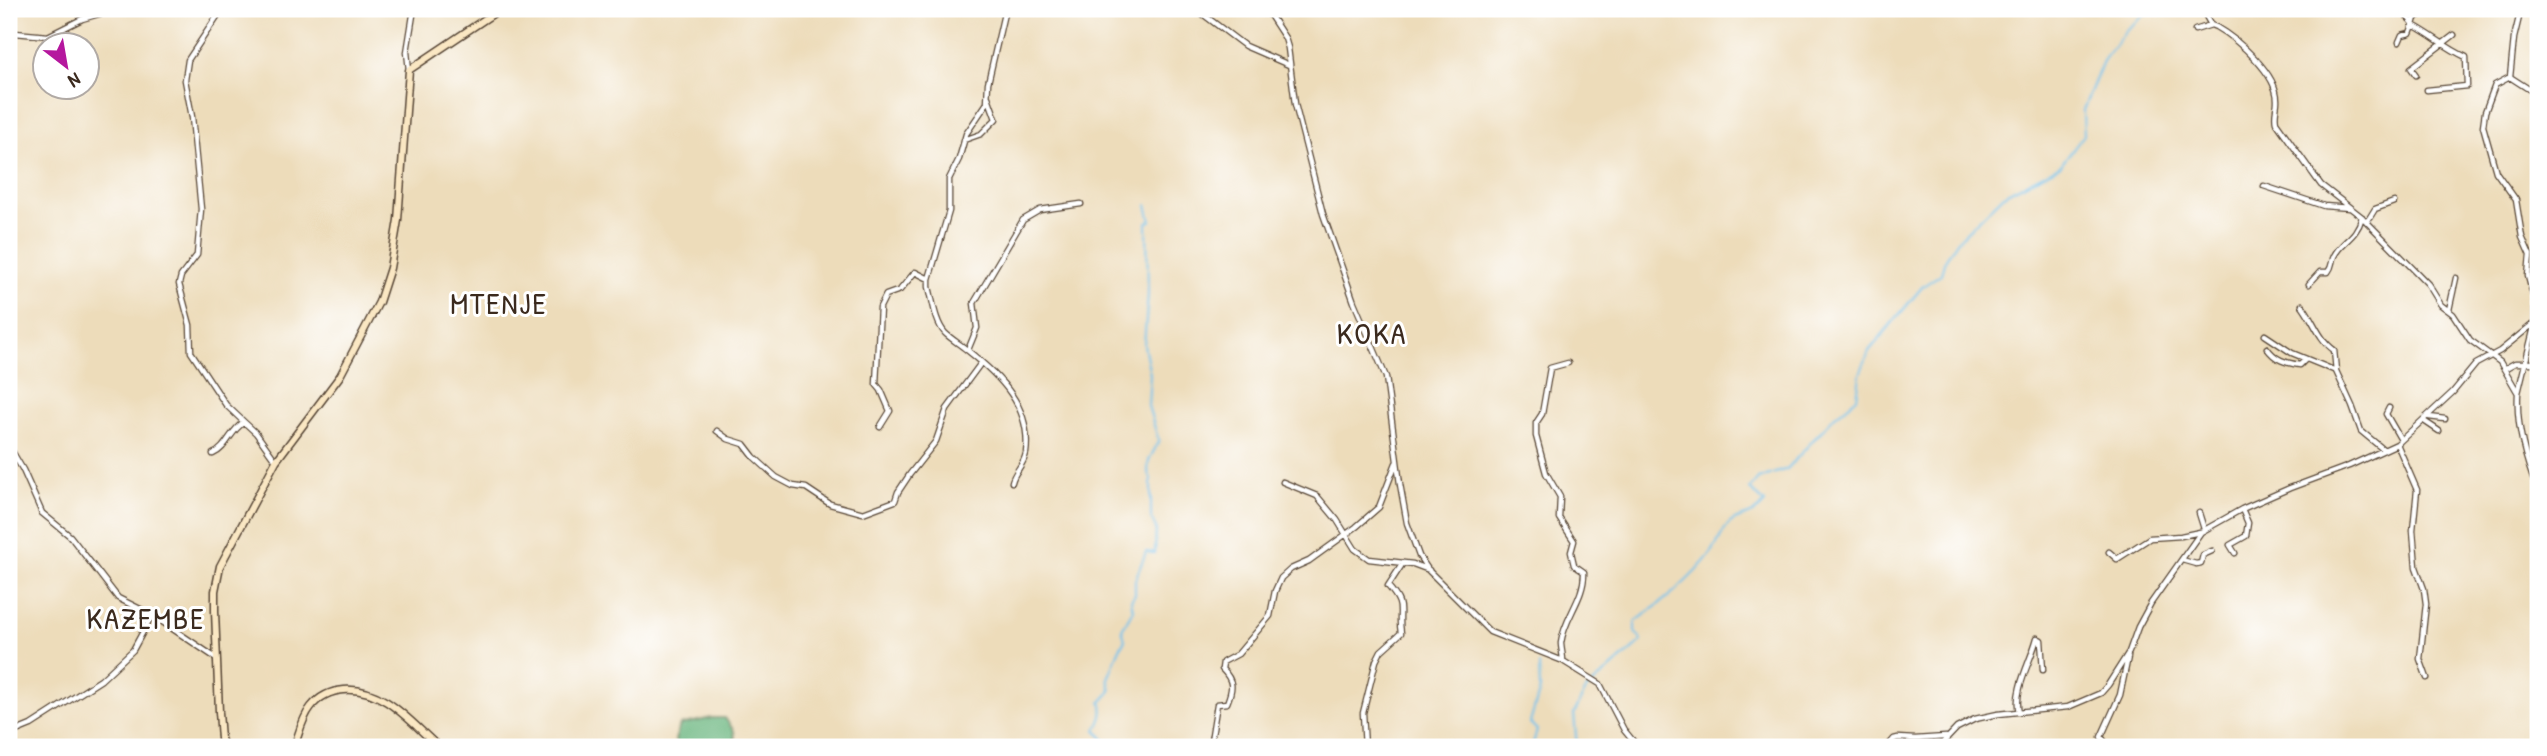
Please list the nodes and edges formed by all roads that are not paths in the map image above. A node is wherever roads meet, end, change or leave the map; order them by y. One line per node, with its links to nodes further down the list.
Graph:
1 (116, 9): 15 (street)
2 (222, 9): 54 (street)
3 (414, 9): 20 (street)
4 (500, 9): 20 (street)
5 (1005, 9): 25 (street)
6 (1203, 9): 19 (street)
7 (1266, 9): 19 (street)
8 (2202, 9): 13 (street)
9 (2399, 9): 12 (street)
10 (2428, 9): 12 (street)
11 (2521, 9): 22 (street)
12 (2413, 24): 17 (street); 18 (street)
13 (2211, 25): 14 (street); 30 (street)
14 (2196, 30)
15 (9, 35)
16 (2454, 35): 18 (street)
17 (2399, 42)
18 (2443, 46): 21 (street); 23 (street)
19 (1289, 65): 63 (street)
20 (409, 70): 62 (street)
21 (2416, 75)
22 (2510, 77): 24 (street); 38 (street)
23 (2427, 90)
24 (2538, 95)
25 (988, 97): 26 (street); 26 (street)
26 (964, 140): 34 (street)
27 (2264, 186): 30 (street)
28 (2394, 202): 32 (street)
29 (1081, 204): 41 (street)
30 (2351, 208): 31 (street)
31 (2362, 217): 32 (street); 35 (street)
32 (2367, 222): 37 (street)
33 (2456, 278): 37 (street)
34 (929, 279): 41 (street); 55 (street)
35 (2309, 284)
36 (2302, 305): 49 (street)
37 (2449, 310): 42 (street)
38 (2537, 321): 42 (street); 44 (street)
39 (2265, 335): 43 (street)
40 (2267, 348): 43 (street)
41 (968, 350): 45 (street)
42 (2491, 356): 48 (street); 52 (street)
43 (2306, 359): 49 (street)
44 (2526, 362): 47 (street); 48 (street); 50 (street)
45 (981, 363): 56 (street); 64 (street)
46 (1568, 363): 80 (street)
47 (2538, 363)
48 (2504, 369): 50 (street)
49 (2336, 372): 60 (street)
50 (2518, 393): 66 (street)
51 (2389, 408): 58 (street)
52 (2426, 419): 53 (street); 57 (street); 58 (street)
53 (2445, 419)
54 (244, 422): 61 (street); 62 (street)
55 (880, 427)
56 (717, 431)
57 (2439, 431)
58 (2399, 442): 60 (street); 82 (street)
59 (9, 446): 77 (street)
60 (2384, 450): 67 (street)
61 (213, 454)
62 (276, 461): 79 (street)
63 (1396, 462): 70 (street); 76 (street)
64 (1012, 482)
65 (1283, 482): 70 (street)
66 (2538, 492)
67 (2242, 509): 69 (street); 73 (street)
68 (2199, 513): 69 (street)
69 (2202, 531): 72 (street); 74 (street)
70 (1346, 534): 75 (street); 89 (street)
71 (2211, 551): 74 (street)
72 (2109, 552)
73 (2235, 553)
74 (2182, 560): 78 (street)
75 (1403, 563): 76 (street); 90 (street)
76 (1429, 570): 80 (street)
77 (152, 615): 79 (street); 84 (street)
78 (2129, 652): 83 (street); 94 (street)
79 (216, 658): 86 (street)
80 (1563, 660): 91 (street)
81 (2043, 670): 83 (street)
82 (2427, 678)
83 (2019, 712): 85 (street)
84 (9, 734)
85 (1947, 737): 92 (street); 93 (street)
86 (222, 745)
87 (294, 747): 88 (street)
88 (439, 747)
89 (1210, 747)
90 (1365, 747)
91 (1638, 747)
92 (1887, 747)
93 (1939, 747)
94 (2109, 747)

